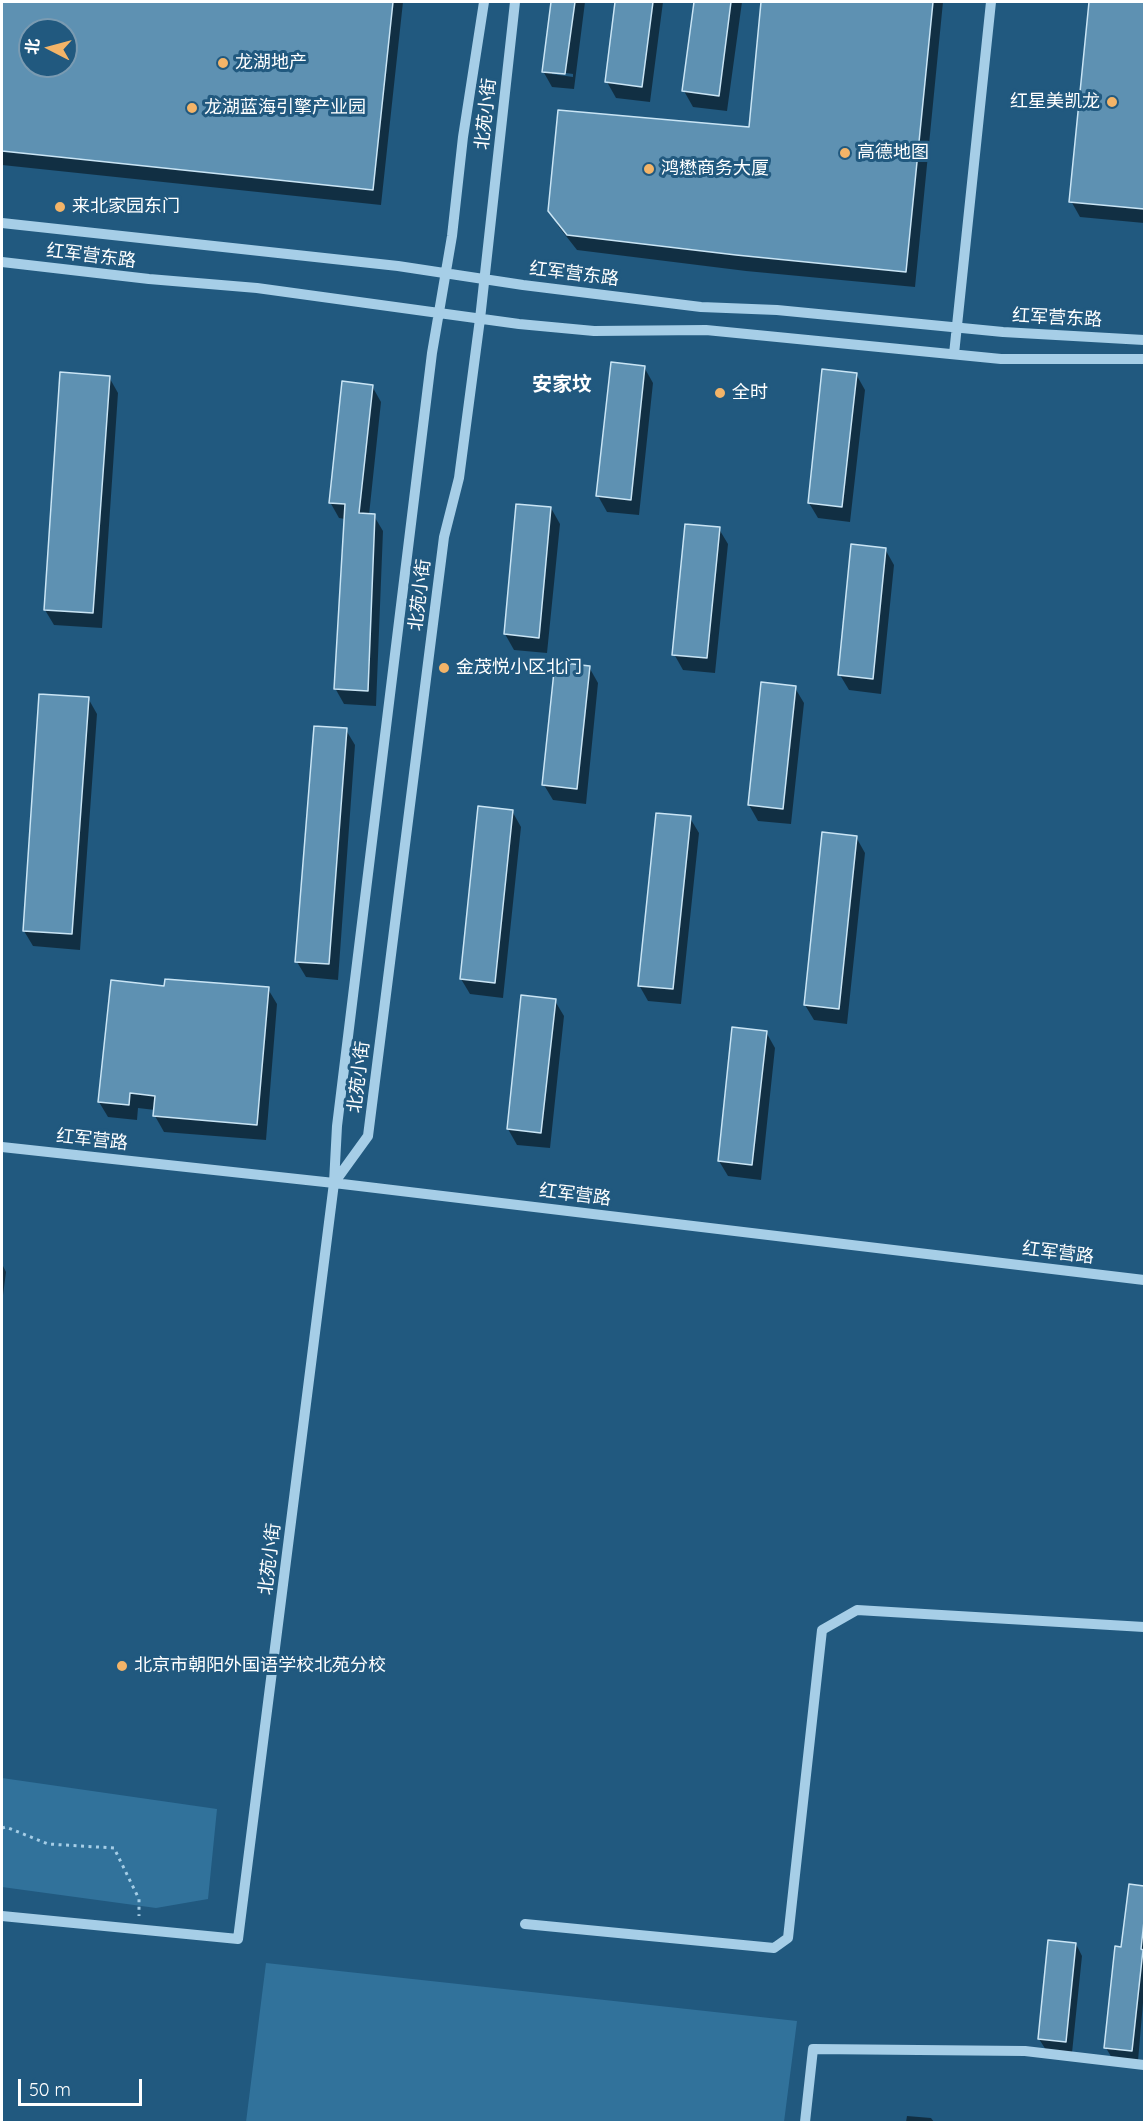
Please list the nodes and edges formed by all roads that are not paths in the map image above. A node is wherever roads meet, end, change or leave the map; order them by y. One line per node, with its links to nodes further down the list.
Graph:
1 (484, 2): 6 (street, 北苑小街)
2 (515, 2): 7 (street, 北苑小街)
3 (991, 2): 10 (street)
4 (2, 223): 6 (street, 红军营东路)
5 (2, 262): 8 (street, 红军营东路)
6 (446, 273): 7 (street, 红军营东路); 8 (street, 北苑小街)
7 (485, 279): 9 (street, 北苑小街); 10 (street, 红军营东路)
8 (439, 313): 9 (street, 红军营东路); 15 (street, 北苑小街)
9 (480, 319): 12 (street, 红军营东路); 15 (street, 北苑小街)
10 (957, 327): 11 (street, 红军营东路); 12 (street)
11 (1144, 339)
12 (954, 354): 13 (street, 红军营东路)
13 (1144, 359)
14 (2, 1147): 15 (street, 红军营路)
15 (334, 1183): 16 (street, 红军营路); 18 (street, 北苑小街)
16 (1144, 1280)
17 (1144, 1627): 19 (street)
18 (2, 1916)
19 (525, 1924)
20 (1144, 2065): 21 (street)
21 (805, 2122)

